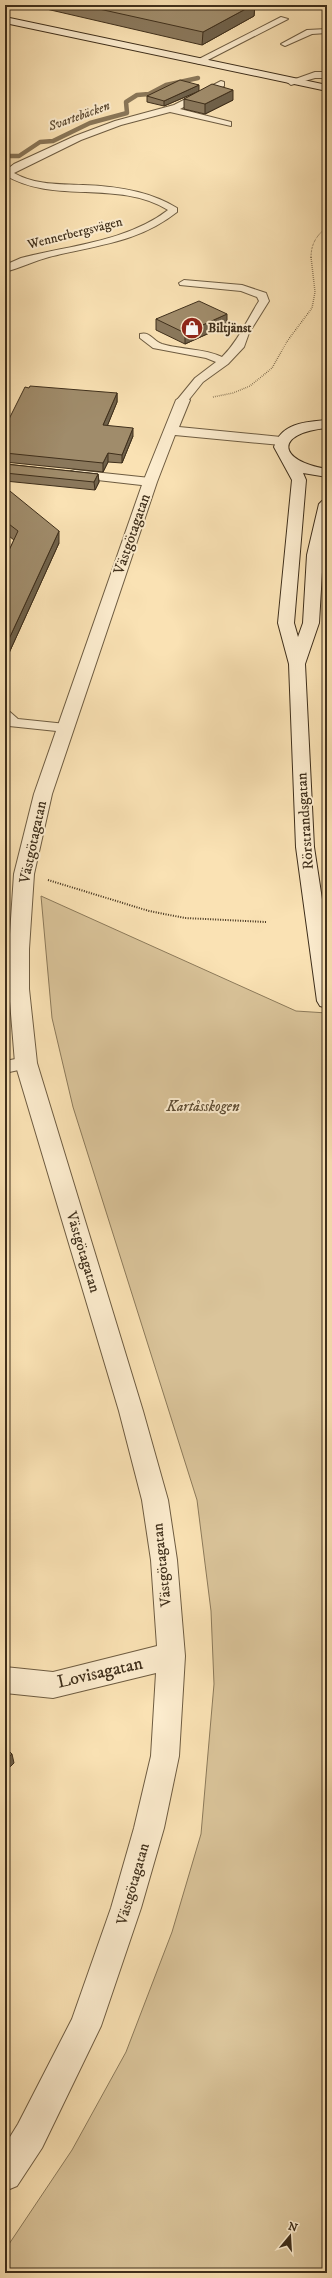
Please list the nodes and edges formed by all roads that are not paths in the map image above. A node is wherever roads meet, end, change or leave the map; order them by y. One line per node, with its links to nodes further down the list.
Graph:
1 (284, 19): 5 (lane)
2 (5, 20): 5 (street)
3 (327, 31): 4 (lane)
4 (285, 44)
5 (197, 62): 7 (street)
6 (327, 75): 7 (lane)
7 (291, 82): 9 (street); 10 (street)
8 (221, 84): 11 (lane, Wennerbergsvägen)
9 (327, 88)
10 (327, 93)
11 (171, 109): 12 (lane); 13 (lane, Wennerbergsvägen)
12 (228, 124)
13 (5, 269)
14 (184, 283): 16 (lane)
15 (144, 336): 16 (lane)
16 (224, 362): 17 (lane)
17 (183, 400): 19 (street, Västgötagatan)
18 (327, 424): 20 (street)
19 (170, 430): 20 (street); 24 (street, Västgötagatan)
20 (281, 441): 21 (street, Rörstrandsgatan)
21 (291, 463): 23 (street); 26 (street, Rörstrandsgatan)
22 (59, 473): 24 (lane)
23 (327, 473)
24 (150, 482): 28 (street, Västgötagatan)
25 (327, 504): 26 (street, Rörstrandsgatan)
26 (297, 664): 29 (street, Rörstrandsgatan)
27 (5, 715): 28 (lane)
28 (66, 728): 30 (street, Västgötagatan)
29 (327, 1001)
30 (15, 1065): 31 (street, Västgötagatan)
31 (171, 1656): 32 (street, Lovisagatan); 33 (street, Västgötagatan)
32 (5, 1680)
33 (5, 2174)

